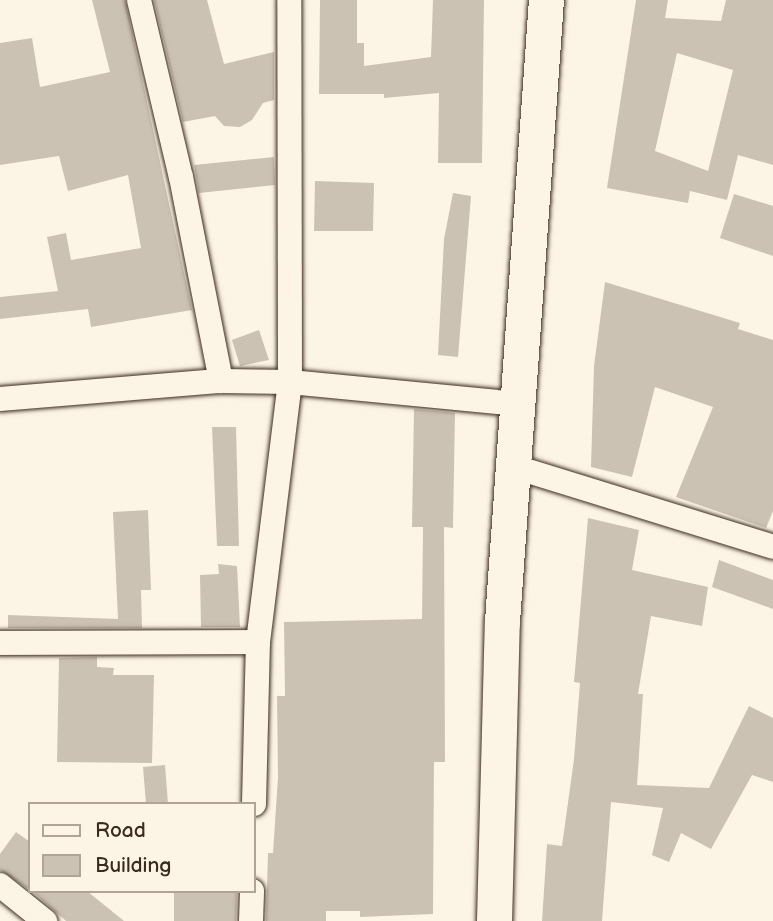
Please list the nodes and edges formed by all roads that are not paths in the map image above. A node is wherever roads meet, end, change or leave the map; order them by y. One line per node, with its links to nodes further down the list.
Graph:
1 (139, 0): 4 (street)
2 (289, 0): 5 (street)
3 (545, 0): 7 (main road)
4 (221, 381): 5 (street); 6 (street)
5 (290, 382): 7 (street); 10 (street)
6 (0, 398)
7 (517, 404): 8 (main road)
8 (512, 466): 9 (street); 17 (main road)
9 (773, 547)
10 (258, 642): 11 (street); 12 (street)
11 (0, 643)
12 (254, 802)
13 (0, 885): 15 (street)
14 (252, 893): 16 (street)
15 (45, 921)
16 (251, 921)
17 (494, 921)

